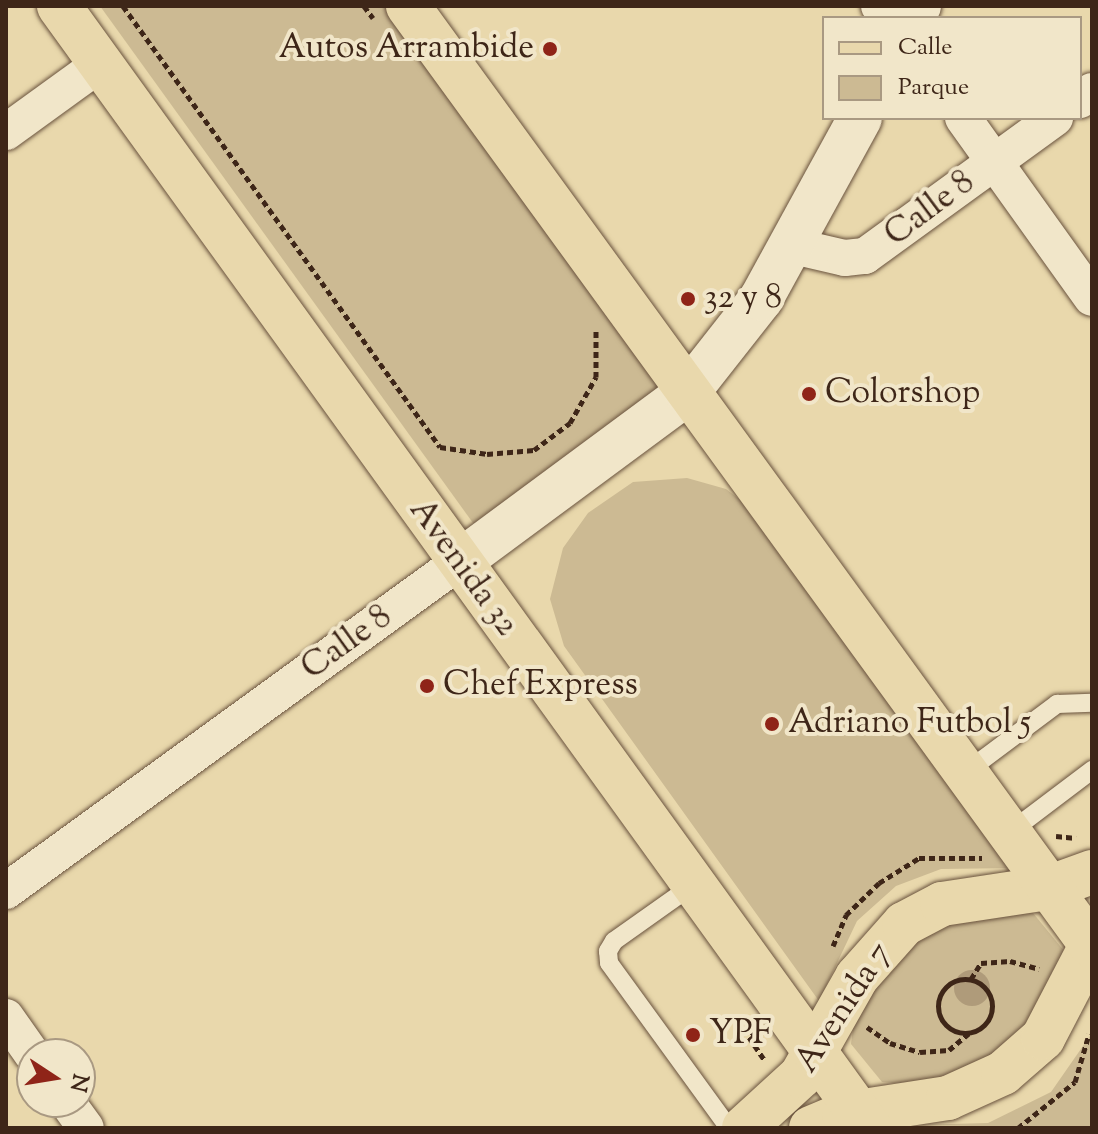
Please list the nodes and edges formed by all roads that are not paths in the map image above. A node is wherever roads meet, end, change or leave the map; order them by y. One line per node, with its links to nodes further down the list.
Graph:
1 (59, 6): 3 (main road, Avenida 32)
2 (396, 19): 11 (main road)
3 (100, 64): 7 (street); 12 (main road, Avenida 32)
4 (859, 120): 9 (street, Calle 8)
5 (964, 120): 8 (street)
6 (1052, 120): 8 (street, Calle 8)
7 (6, 132)
8 (995, 161): 9 (street, Calle 8); 10 (street)
9 (793, 246): 11 (street, Calle 8)
10 (1092, 298)
11 (687, 393): 12 (street, Calle 8); 15 (main road)
12 (459, 562): 18 (main road, Avenida 32); 20 (street, Calle 8)
13 (1092, 703): 15 (lane)
14 (1092, 770): 16 (lane)
15 (964, 774): 16 (main road)
16 (1008, 834): 19 (main road)
17 (1092, 872): 19 (main road, Avenida 7)
18 (693, 885): 24 (main road, Avenida 32); 26 (lane)
19 (1048, 888): 21 (main road); 24 (main road, Avenida 7)
20 (6, 891)
21 (1092, 945): 25 (main road, Avenida 7)
22 (6, 1017): 23 (street)
23 (21, 1038)
24 (815, 1052): 25 (main road, Avenida 32); 27 (main road, Avenida 7)
25 (864, 1120): 28 (main road, Avenida 7)
26 (729, 1128)
27 (744, 1128)
28 (811, 1128)

